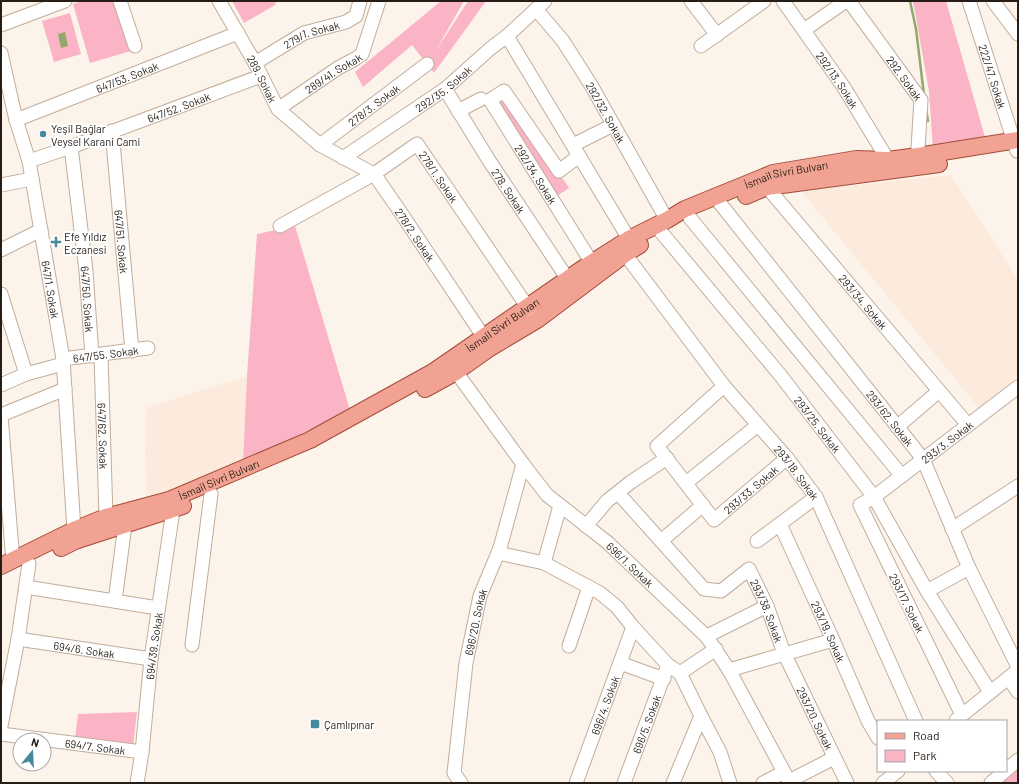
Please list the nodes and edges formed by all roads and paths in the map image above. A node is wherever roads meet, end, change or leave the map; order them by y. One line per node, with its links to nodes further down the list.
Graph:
1 (64, 1): 14 (street)
2 (120, 1): 20 (street)
3 (219, 1): 16 (street, 289. Sokak)
4 (360, 1): 23 (street, 279/1. Sokak)
5 (379, 1): 29 (street, 289/41. Sokak)
6 (691, 1): 18 (street)
7 (764, 1): 18 (street)
8 (783, 1): 15 (street, 292/13. Sokak)
9 (846, 1): 15 (street)
10 (849, 1): 41 (street, 292. Sokak)
11 (969, 1): 35 (street, 222/47. Sokak)
12 (993, 1): 17 (street)
13 (540, 5): 19 (street, 292/35. Sokak); 32 (street, 292/32. Sokak)
14 (1, 25)
15 (804, 30): 39 (street, 292/13. Sokak)
16 (238, 32): 23 (street, 289. Sokak); 31 (street, 647/53. Sokak)
17 (1018, 34)
18 (717, 35): 21 (street)
19 (507, 36): 27 (street, 292/35. Sokak); 37 (street)
20 (135, 46)
21 (701, 46)
22 (1, 53): 26 (street, 647/1. Sokak)
23 (255, 63): 25 (street, 289. Sokak)
24 (427, 64): 34 (street, 278/3. Sokak)
25 (261, 76): 29 (street, 289. Sokak); 33 (street, 647/52. Sokak)
26 (4, 78): 31 (street, 647/1. Sokak)
27 (445, 89): 30 (street, 278. Sokak); 38 (street, 292/35. Sokak)
28 (481, 99): 30 (street)
29 (278, 109): 34 (street, 289. Sokak)
30 (458, 111): 54 (street, 278. Sokak)
31 (16, 120): 40 (street, 647/1. Sokak)
32 (613, 124): 37 (street); 49 (street, 292/32. Sokak)
33 (112, 132): 36 (street, 647/52. Sokak); 60 (street, 647/51. Sokak)
34 (320, 145): 38 (street, 278/2. Sokak)
35 (1017, 146): 41 (main road, İsmail Sivri Bulvarı)
36 (71, 147): 40 (street, 647/52. Sokak); 61 (street, 647/50. Sokak)
37 (576, 151): 51 (street); 53 (street, 292/34. Sokak)
38 (343, 158): 42 (street, 278/2. Sokak)
39 (888, 160): 41 (main road, İsmail Sivri Bulvarı); 44 (main road, İsmail Sivri Bulvarı)
40 (29, 161): 43 (street, 647/1. Sokak)
41 (917, 162): 44 (main road, İsmail Sivri Bulvarı)
42 (374, 174): 48 (street, 278/1. Sokak); 56 (street, 278/1. Sokak); 58 (street, 278/2. Sokak)
43 (32, 179): 45 (street); 50 (street, 647/1. Sokak)
44 (764, 182): 46 (main road, İsmail Sivri Bulvarı); 69 (street, 293/34. Sokak)
45 (1, 185)
46 (718, 201): 47 (main road, İsmail Sivri Bulvarı); 49 (main road, İsmail Sivri Bulvarı); 73 (street, 293/62. Sokak)
47 (690, 218): 49 (main road, İsmail Sivri Bulvarı); 78 (street)
48 (280, 226)
49 (664, 226): 51 (main road, İsmail Sivri Bulvarı); 84 (street, 293/25. Sokak)
50 (41, 230): 52 (street); 62 (street, 647/1. Sokak)
51 (627, 247): 53 (main road, İsmail Sivri Bulvarı); 54 (main road, İsmail Sivri Bulvarı); 66 (street, 293/18. Sokak)
52 (1, 250)
53 (592, 263): 54 (main road, İsmail Sivri Bulvarı)
54 (572, 285): 56 (main road, İsmail Sivri Bulvarı)
55 (1, 295): 57 (street)
56 (532, 314): 58 (main road, İsmail Sivri Bulvarı)
57 (7, 337): 64 (street)
58 (487, 342): 63 (main road, İsmail Sivri Bulvarı)
59 (148, 348): 60 (street, 647/55. Sokak)
60 (132, 351): 61 (street, 647/55. Sokak)
61 (96, 355): 62 (street, 647/55. Sokak); 88 (street, 647/62. Sokak)
62 (63, 362): 64 (street, 647/55. Sokak); 68 (street, 647/1. Sokak)
63 (453, 366): 77 (street, 696/1. Sokak); 81 (main road, İsmail Sivri Bulvarı)
64 (26, 374): 65 (street, 647/55. Sokak)
65 (1, 385)
66 (724, 386): 71 (street, 293/18. Sokak); 74 (street)
67 (1018, 387): 72 (street, 293/3. Sokak)
68 (65, 389): 70 (street); 92 (street, 647/1. Sokak)
69 (939, 391): 72 (street, 293/34. Sokak); 73 (street)
70 (1, 416): 97 (street)
71 (758, 425): 75 (street, 293/18. Sokak); 79 (street)
72 (968, 425): 76 (street, 293/3. Sokak)
73 (897, 427): 76 (street, 293/62. Sokak)
74 (666, 458): 79 (street); 82 (street)
75 (786, 458): 83 (street, 293/18. Sokak); 85 (street, 293/33. Sokak)
76 (923, 460): 78 (street, 293/3. Sokak); 93 (street, 293/62. Sokak)
77 (523, 464): 86 (street, 696/1. Sokak); 96 (street, 696/20. Sokak)
78 (902, 476): 84 (street, 293/3. Sokak)
79 (686, 483): 85 (street)
80 (1018, 486): 93 (street)
81 (208, 489): 87 (main road, İsmail Sivri Bulvarı); 88 (main road, İsmail Sivri Bulvarı); 112 (street)
82 (618, 493): 91 (street); 94 (street)
83 (816, 497): 89 (street); 127 (street, 293/18. Sokak)
84 (874, 497): 104 (street, 293/25. Sokak); 126 (street, 293/17. Sokak)
85 (703, 505): 94 (street)
86 (560, 506): 91 (street, 696/1. Sokak); 99 (street)
87 (173, 510): 90 (main road, İsmail Sivri Bulvarı); 107 (street, 694/39. Sokak)
88 (106, 517): 92 (main road, İsmail Sivri Bulvarı)
89 (780, 524): 95 (street); 111 (street, 293/19. Sokak)
90 (125, 525): 98 (main road, İsmail Sivri Bulvarı); 105 (street)
91 (586, 526): 109 (street, 696/1. Sokak)
92 (74, 530): 97 (main road, İsmail Sivri Bulvarı)
93 (952, 530): 100 (street, 293/62. Sokak)
94 (661, 541): 106 (street, 293/38. Sokak)
95 (757, 541)
96 (498, 552): 99 (street); 140 (street, 696/20. Sokak)
97 (7, 563)
98 (29, 564): 101 (main road, İsmail Sivri Bulvarı); 102 (street)
99 (544, 564): 103 (street)
100 (969, 568): 104 (street); 120 (street, 293/62. Sokak)
101 (1, 578)
102 (26, 587): 105 (street); 110 (street)
103 (589, 587): 108 (street); 113 (street)
104 (927, 591): 123 (street, 293/25. Sokak)
105 (115, 601): 107 (street)
106 (767, 606): 109 (street); 115 (street, 293/38. Sokak)
107 (158, 608): 116 (street, 694/39. Sokak)
108 (633, 627): 117 (street, 696/4. Sokak); 118 (street)
109 (707, 636): 114 (street, 696/1. Sokak)
110 (18, 638): 116 (street, 694/6. Sokak); 128 (street)
111 (833, 640): 115 (street); 130 (street, 293/19. Sokak)
112 (192, 646)
113 (569, 646)
114 (716, 649): 119 (street, 696/1. Sokak); 121 (street)
115 (784, 653): 119 (street); 132 (street, 293/20. Sokak)
116 (151, 659): 131 (street, 694/39. Sokak)
117 (620, 663): 122 (street); 141 (street, 696/4. Sokak)
118 (668, 664): 121 (street); 122 (street, 696/5. Sokak)
119 (729, 670): 138 (street, 696/1. Sokak)
120 (1015, 672): 123 (street); 124 (street, 293/62. Sokak)
121 (680, 673): 125 (street)
122 (664, 679): 142 (street, 696/5. Sokak)
123 (990, 692): 126 (street)
124 (1018, 692)
125 (701, 716): 143 (street); 144 (street)
126 (958, 718)
127 (916, 720)
128 (1, 726)
129 (1, 734): 131 (street, 694/7. Sokak)
130 (877, 736)
131 (142, 752): 139 (street, 694/39. Sokak)
132 (834, 758): 138 (street); 146 (street, 293/20. Sokak)
133 (1018, 760): 134 (street)
134 (1007, 768)
135 (897, 772): 147 (street)
136 (937, 772): 148 (street)
137 (1003, 772): 149 (street)
138 (787, 778): 145 (street)
139 (137, 783)
140 (461, 783)
141 (576, 783)
142 (624, 783)
143 (673, 783)
144 (730, 783)
145 (763, 783)
146 (846, 783)
147 (883, 783)
148 (947, 783)
149 (991, 783)

